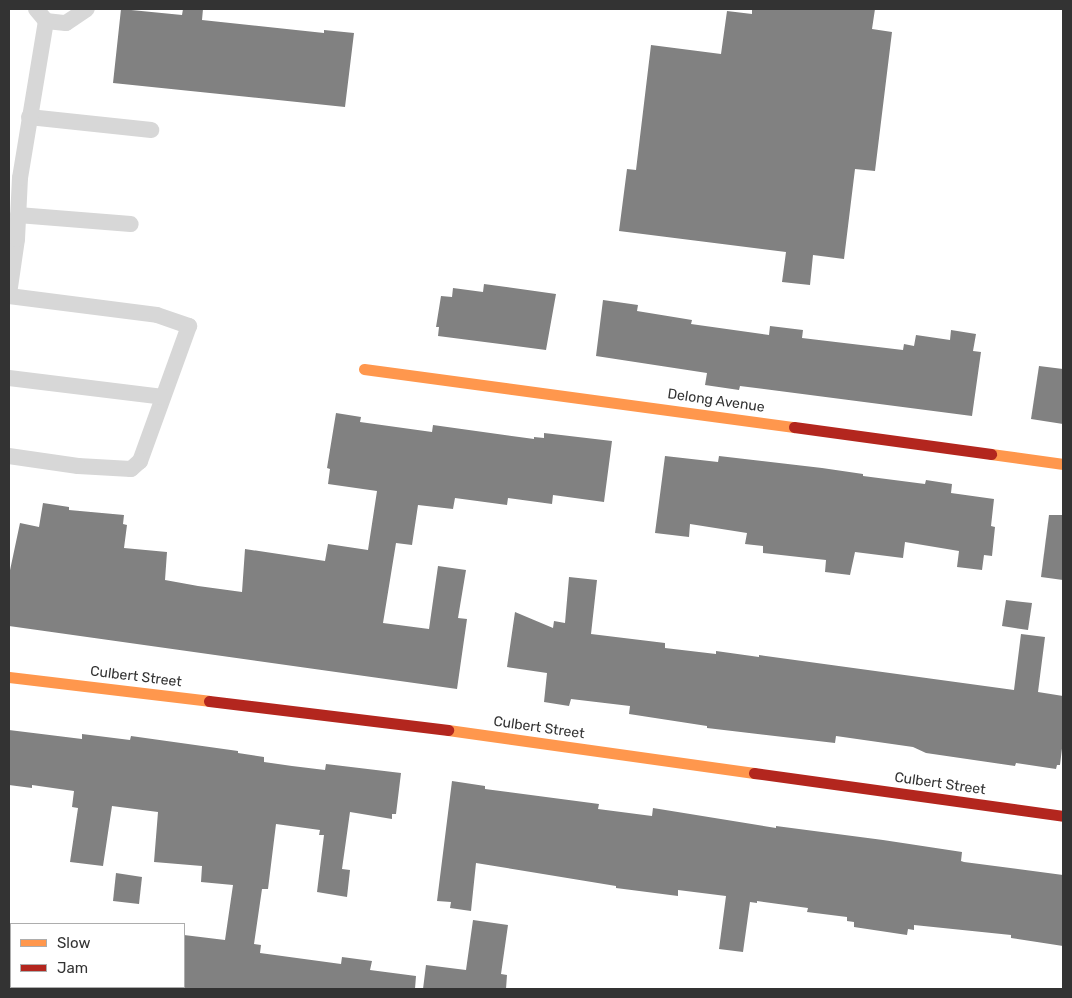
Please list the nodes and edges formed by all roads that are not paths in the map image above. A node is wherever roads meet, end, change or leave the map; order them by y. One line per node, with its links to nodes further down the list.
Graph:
1 (87, 9): 2 (lane)
2 (41, 15): 3 (lane)
3 (29, 117): 4 (lane); 5 (lane)
4 (151, 130)
5 (18, 215): 6 (lane); 7 (lane)
6 (131, 224)
7 (9, 295): 10 (lane)
8 (364, 369): 12 (street, Delong Avenue)
9 (9, 378): 10 (lane)
10 (163, 397): 11 (lane)
11 (9, 456)
12 (1063, 464)
13 (9, 677): 14 (street, Culbert Street)
14 (1063, 816)

